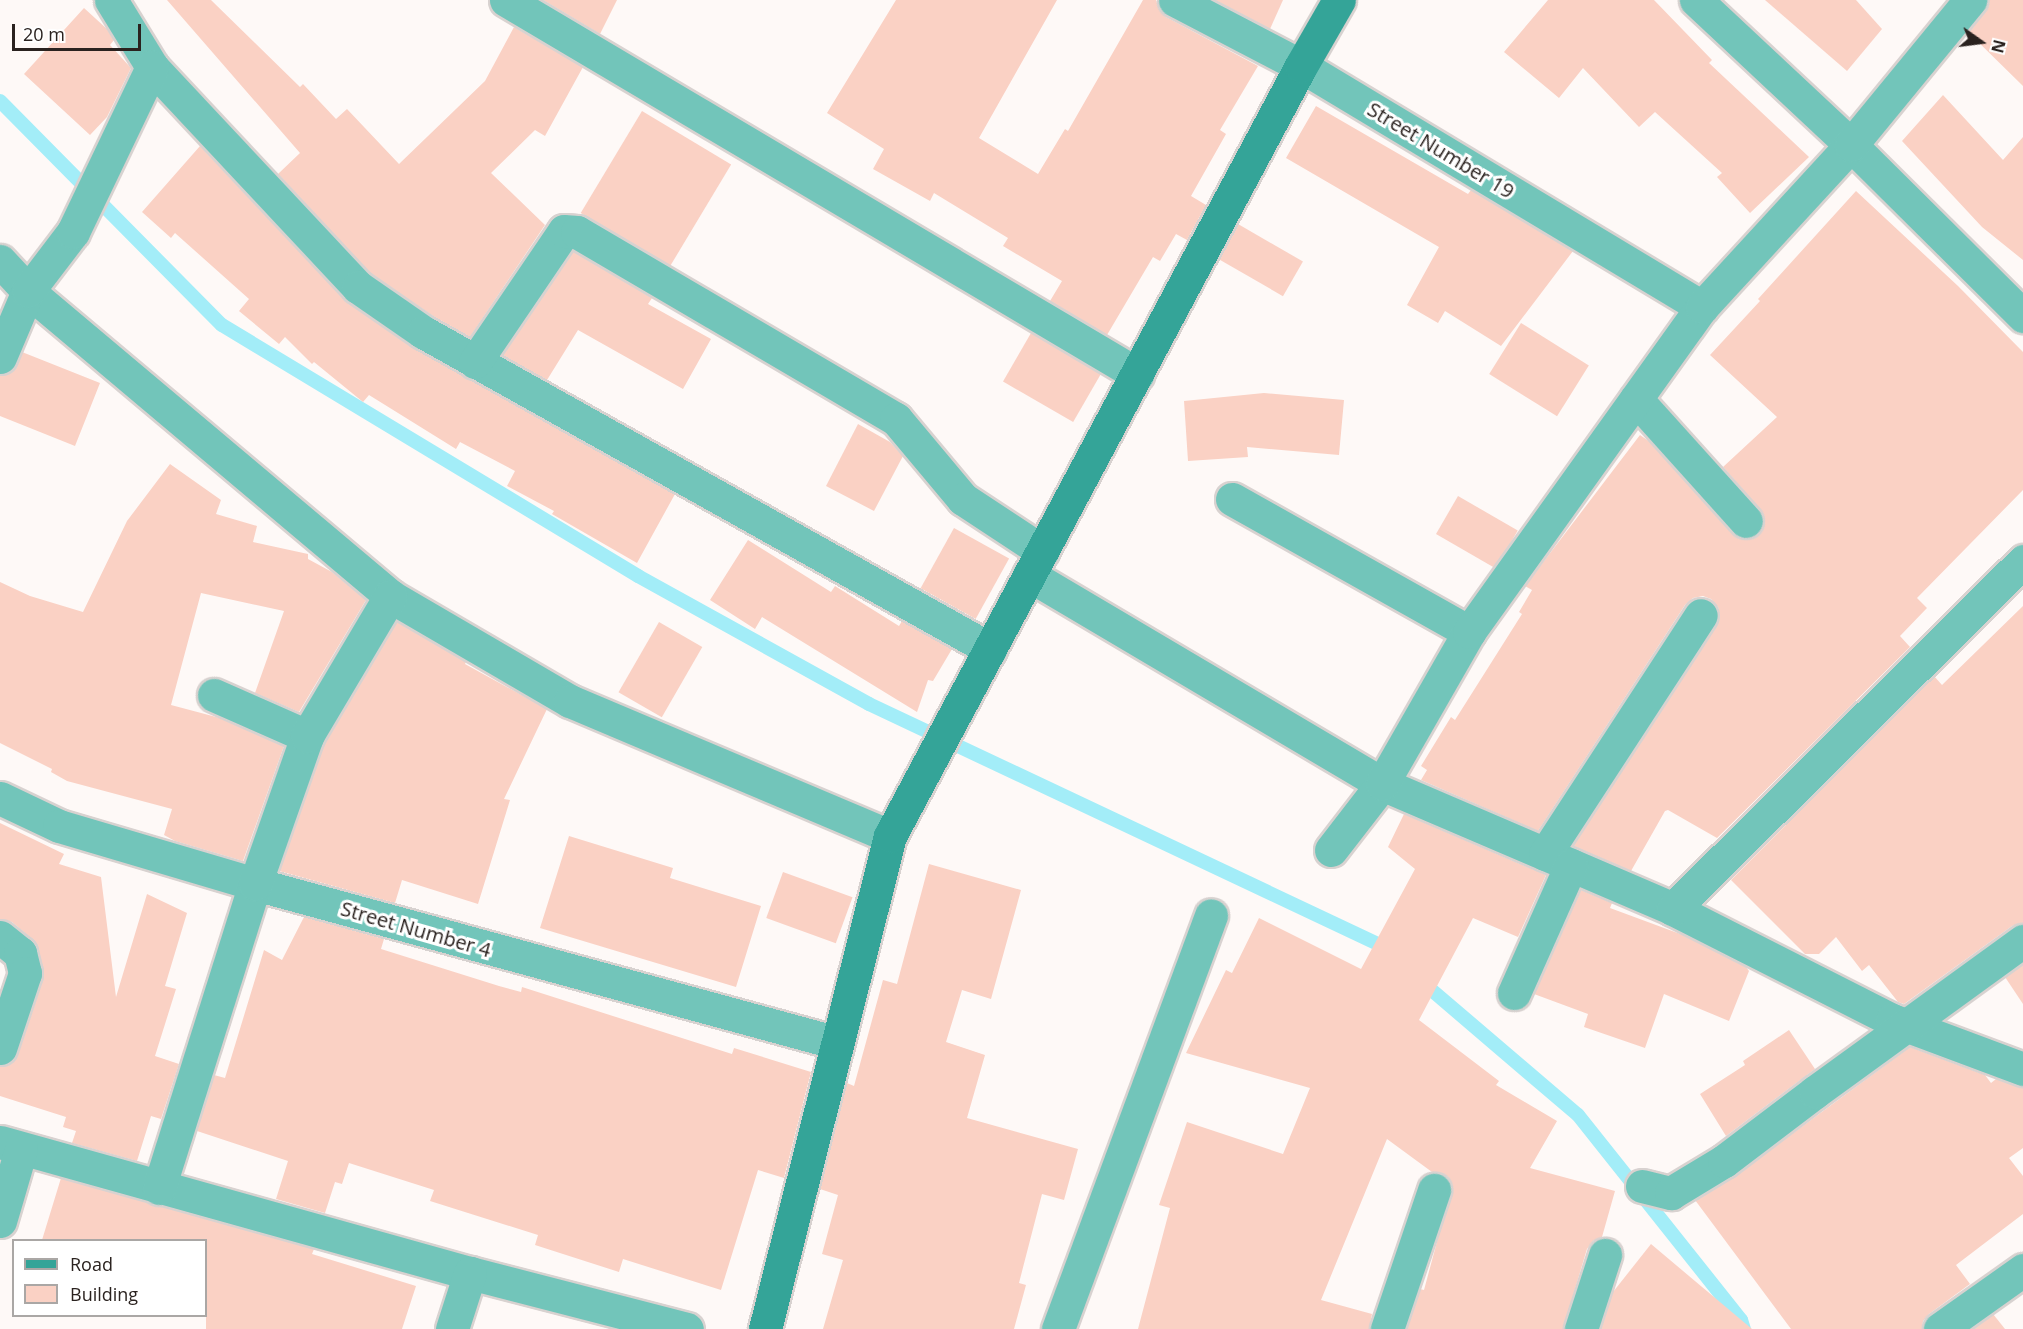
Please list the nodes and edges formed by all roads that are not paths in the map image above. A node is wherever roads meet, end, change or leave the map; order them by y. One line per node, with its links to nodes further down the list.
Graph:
1 (111, 0): 8 (street)
2 (506, 0): 16 (street)
3 (1175, 0): 7 (street, Street Number 19)
4 (1339, 0): 7 (street)
5 (1696, 0): 9 (street)
6 (1970, 0): 9 (street)
7 (1301, 66): 12 (street, Street Number 19); 16 (street)
8 (152, 67): 11 (street); 15 (street)
9 (1851, 145): 12 (street); 13 (street)
10 (0, 261): 11 (street)
11 (28, 291): 14 (street); 22 (street)
12 (1702, 307): 17 (street)
13 (2023, 316)
14 (0, 357)
15 (475, 362): 21 (street); 25 (street)
16 (1137, 374): 21 (street)
17 (1636, 399): 19 (street); 24 (street)
18 (1232, 499): 24 (street)
19 (1746, 521)
20 (2023, 561): 34 (street)
21 (1036, 563): 25 (street); 28 (street)
22 (390, 596): 27 (street); 30 (street)
23 (1701, 615): 32 (street)
24 (1469, 632): 28 (street)
25 (990, 649): 30 (street)
26 (214, 695): 27 (street)
27 (308, 736): 33 (street)
28 (1382, 784): 31 (street); 32 (street)
29 (0, 798): 33 (street, Street Number 4)
30 (890, 836): 40 (street)
31 (1331, 849)
32 (1558, 859): 34 (street); 38 (street)
33 (255, 884): 40 (street, Street Number 4); 45 (street)
34 (1673, 909): 39 (street)
35 (1211, 915): 54 (street)
36 (0, 937): 41 (street)
37 (2023, 941): 39 (street)
38 (1514, 993)
39 (1906, 1025): 42 (street); 44 (street)
40 (838, 1043): 53 (street)
41 (0, 1048)
42 (2023, 1069)
43 (10, 1145): 45 (street); 47 (street)
44 (1642, 1186)
45 (159, 1188): 50 (street)
46 (1434, 1190): 55 (street)
47 (0, 1221)
48 (1605, 1255): 56 (street)
49 (2023, 1270): 57 (street)
50 (470, 1273): 51 (street); 52 (street)
51 (452, 1329)
52 (687, 1329)
53 (765, 1329)
54 (1058, 1329)
55 (1387, 1329)
56 (1581, 1329)
57 (1940, 1329)

